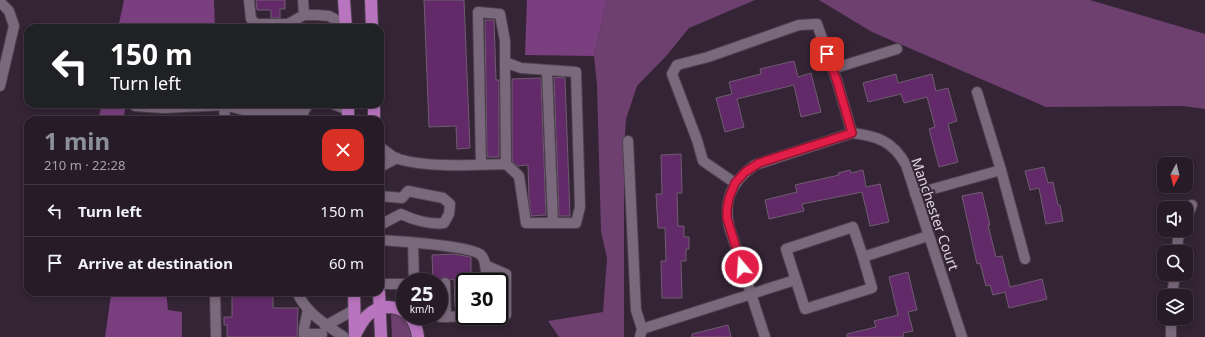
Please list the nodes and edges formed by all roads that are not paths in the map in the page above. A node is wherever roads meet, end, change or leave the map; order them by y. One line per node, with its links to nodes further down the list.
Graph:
1 (249, 0): 6 (street)
2 (304, 0): 6 (street)
3 (344, 0): 8 (highway)
4 (372, 0): 9 (highway)
5 (0, 2): 14 (street)
6 (304, 15): 7 (street)
7 (343, 24)
8 (346, 24)
9 (372, 24)
10 (897, 49): 12 (street)
11 (505, 62): 13 (street); 22 (street); 23 (street)
12 (832, 69): 18 (street); 26 (street)
13 (547, 70): 32 (street); 32 (street)
14 (0, 86)
15 (977, 92): 25 (street)
16 (236, 108): 17 (street)
17 (306, 108)
18 (852, 133): 26 (street, Manchester Court); 27 (street, Manchester Court)
19 (628, 141): 57 (street)
20 (384, 150): 21 (street)
21 (397, 158): 22 (street); 24 (street)
22 (481, 164): 23 (street)
23 (506, 164): 32 (street)
24 (384, 165)
25 (1001, 170): 27 (street); 37 (street)
26 (735, 183): 45 (street, Manchester Court)
27 (915, 194): 33 (street, Manchester Court)
28 (384, 196): 29 (street)
29 (402, 198): 30 (street); 30 (street)
30 (401, 214): 31 (street)
31 (384, 223)
32 (553, 223)
33 (928, 236): 36 (street); 64 (street, Manchester Court)
34 (384, 240): 35 (street)
35 (413, 243): 38 (street); 39 (street)
36 (863, 257): 42 (street); 42 (street)
37 (1025, 259)
38 (484, 262): 40 (street); 41 (street)
39 (414, 273)
40 (485, 273)
41 (504, 273)
42 (795, 280): 45 (street)
43 (384, 284): 44 (street)
44 (396, 284)
45 (751, 295): 57 (street); 63 (street, Manchester Court)
46 (215, 296): 60 (street)
47 (299, 296): 52 (street)
48 (354, 296): 53 (highway)
49 (379, 296): 51 (highway)
50 (396, 307): 51 (highway)
51 (380, 308): 59 (highway); 61 (highway)
52 (308, 310): 56 (street); 58 (street)
53 (354, 310): 56 (street); 59 (highway)
54 (416, 325): 62 (highway)
55 (1171, 325): 65 (street)
56 (323, 330): 58 (street); 59 (street)
57 (641, 333)
58 (304, 335)
59 (351, 336)
60 (216, 337)
61 (380, 337)
62 (418, 337)
63 (765, 337)
64 (962, 337)
65 (1171, 337)

